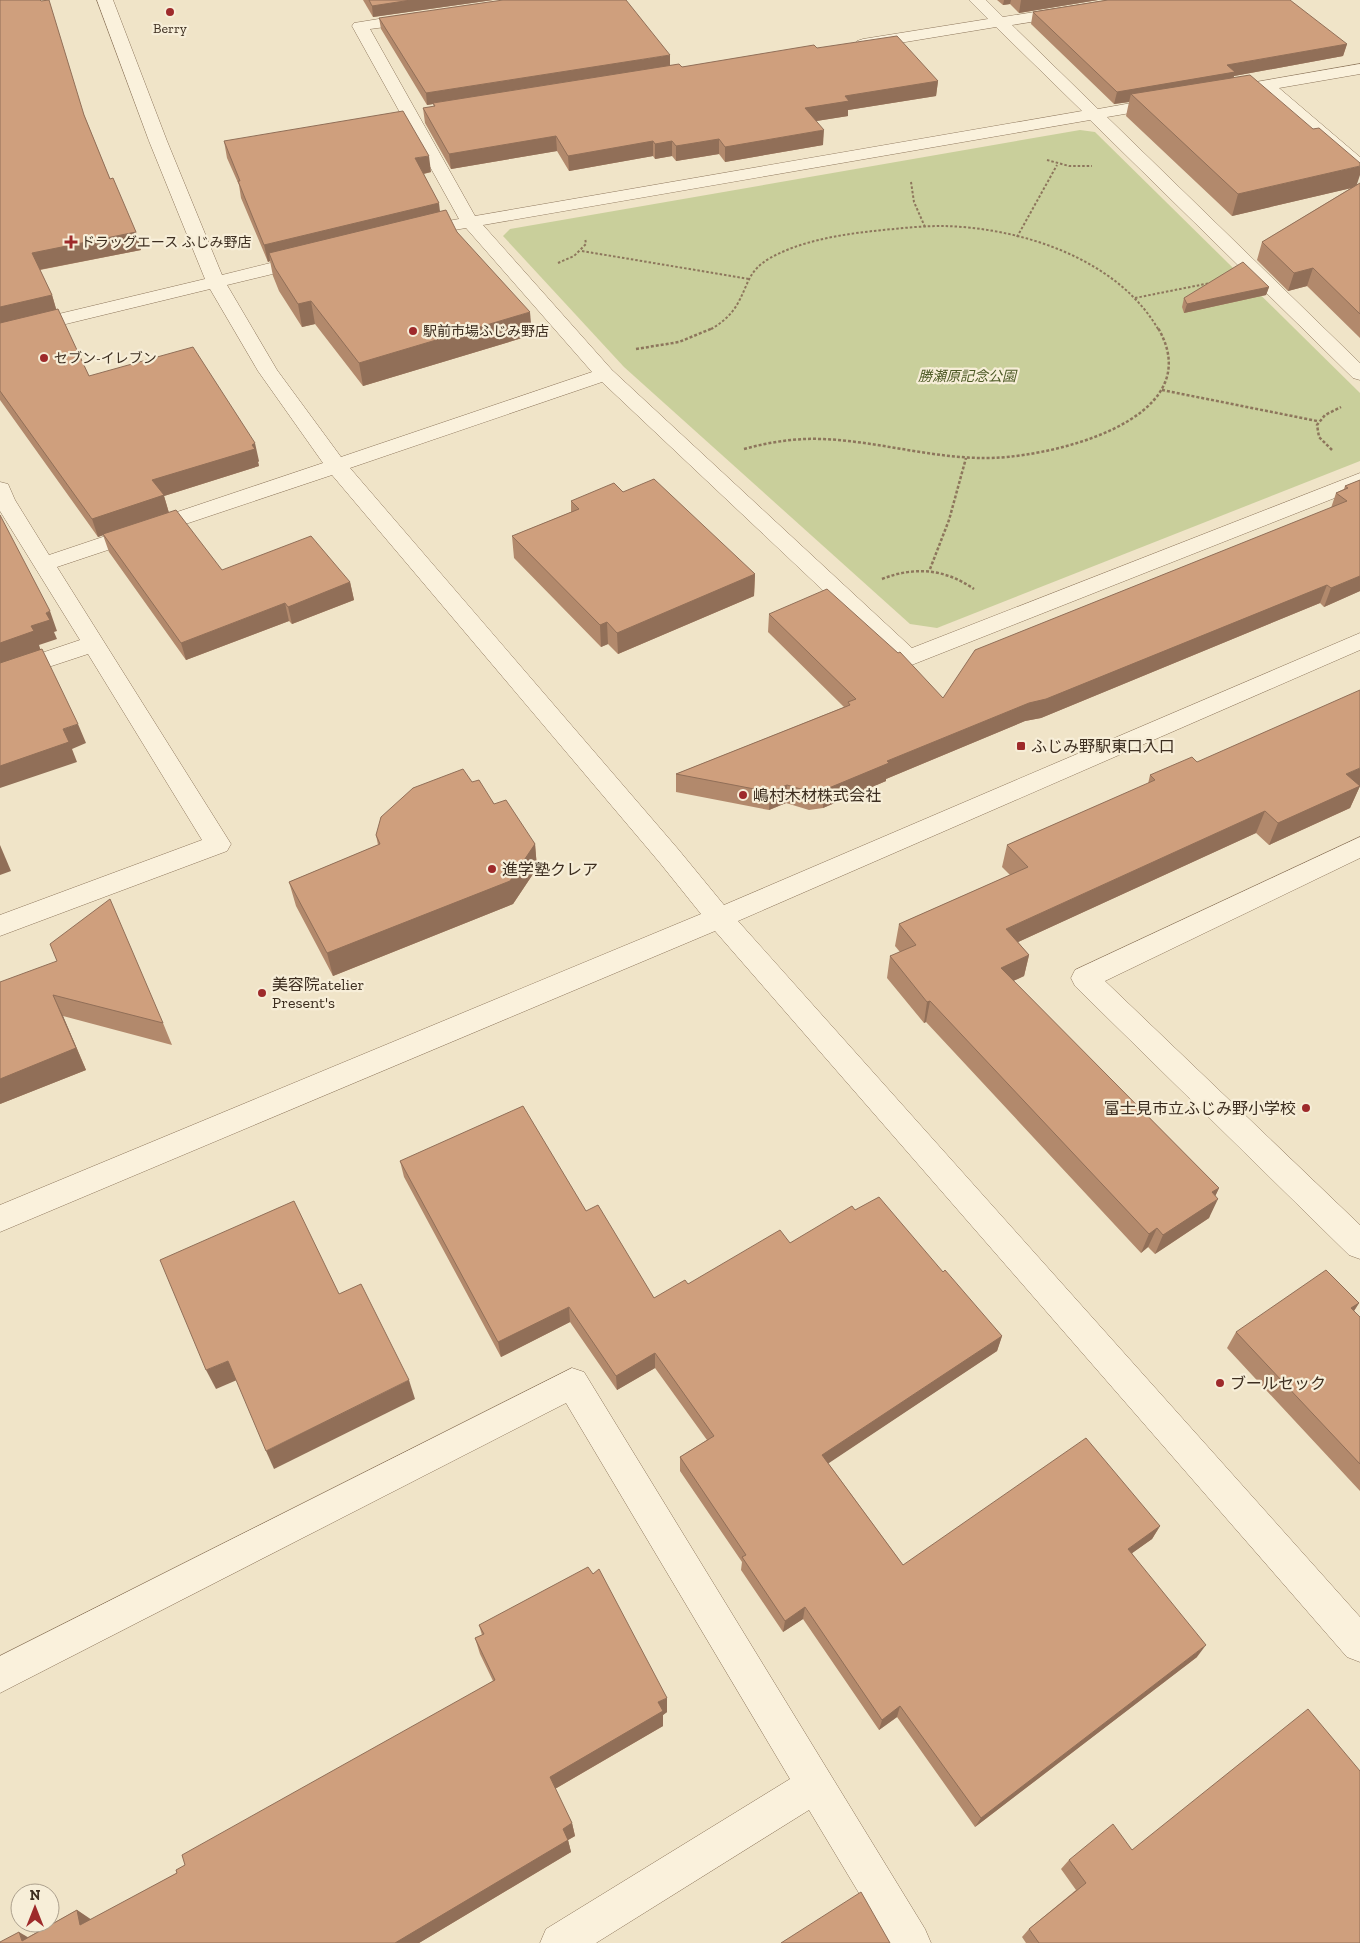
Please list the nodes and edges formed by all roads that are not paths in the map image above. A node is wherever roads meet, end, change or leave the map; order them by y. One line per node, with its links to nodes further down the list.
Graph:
1 (105, 0): 18 (street)
2 (977, 0): 5 (street)
3 (1139, 0): 5 (street)
4 (429, 16): 13 (street)
5 (1000, 22): 6 (street); 12 (street)
6 (843, 47)
7 (1360, 69): 8 (street)
8 (1266, 85): 9 (street); 14 (street)
9 (1208, 95)
10 (1180, 100): 12 (street)
11 (429, 112): 13 (street)
12 (1094, 114): 15 (street); 21 (street)
13 (409, 115): 15 (street)
14 (1360, 166)
15 (468, 221): 16 (street); 20 (street)
16 (440, 228)
17 (324, 256): 18 (street)
18 (216, 282): 19 (street); 22 (street)
19 (0, 334)
20 (605, 374): 22 (street); 23 (street)
21 (1360, 374)
22 (336, 466): 25 (street); 30 (street)
23 (1360, 480)
24 (1, 497): 25 (street)
25 (44, 564): 27 (street)
26 (1360, 641): 30 (street)
27 (94, 644): 28 (street); 31 (street)
28 (0, 675)
29 (1360, 847): 33 (street)
30 (719, 918): 32 (street); 34 (street)
31 (0, 926)
32 (0, 1219)
33 (1360, 1245)
34 (1360, 1644)
35 (0, 1675): 36 (street)
36 (815, 1785): 37 (street); 38 (street)
37 (560, 1943)
38 (911, 1943)

